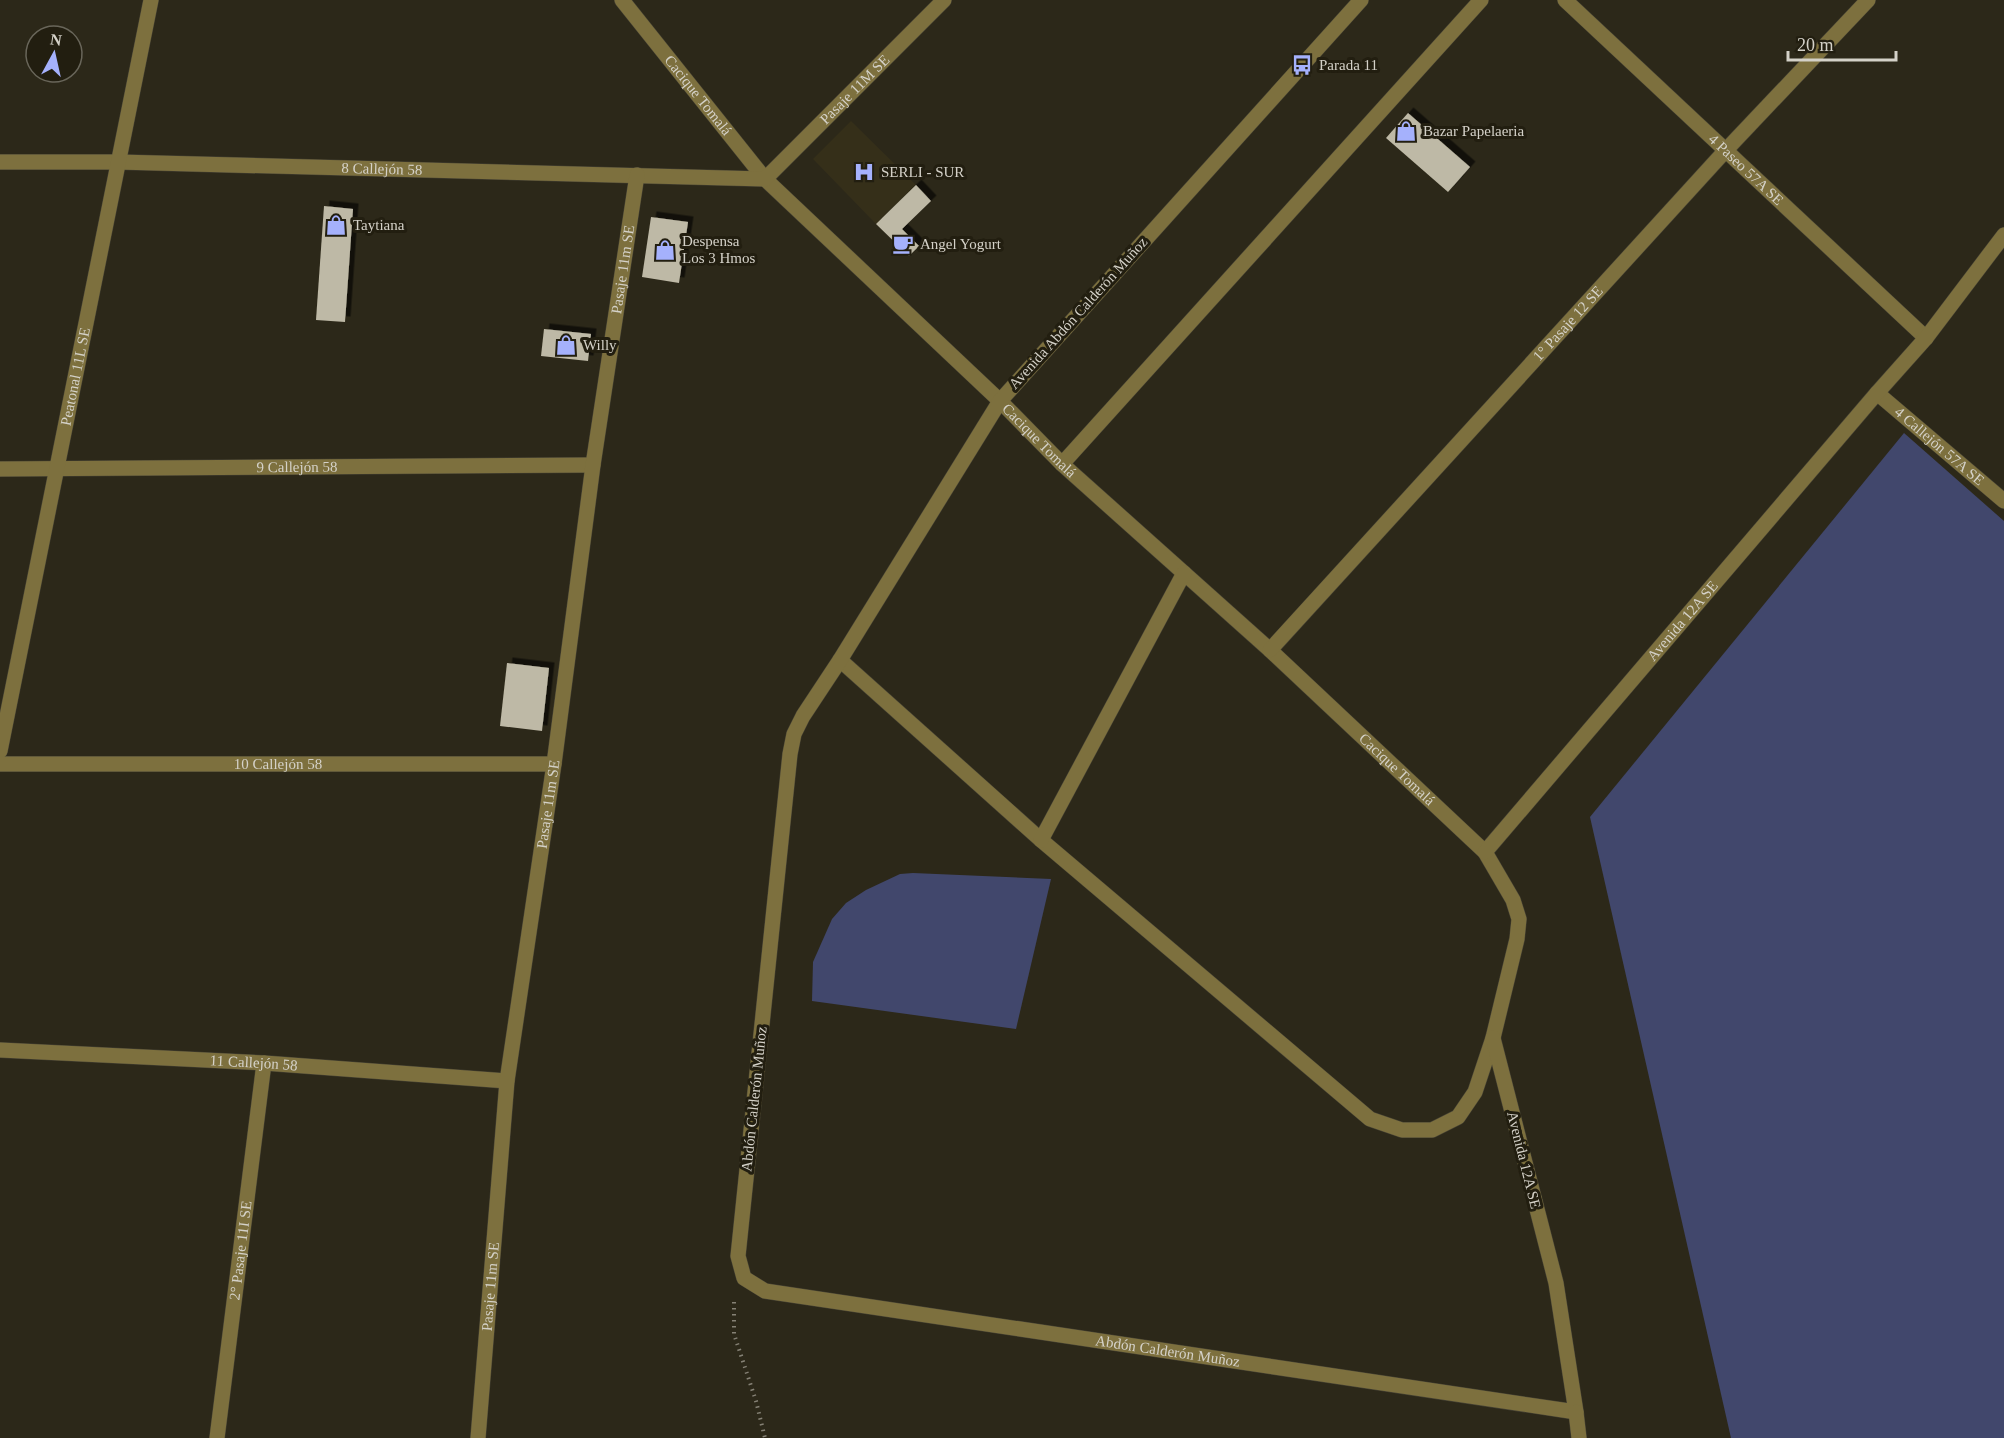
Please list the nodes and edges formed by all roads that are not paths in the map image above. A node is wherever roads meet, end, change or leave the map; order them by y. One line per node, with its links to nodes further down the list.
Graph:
1 (151, 0): 10 (street, Peatonal 11L SE)
2 (622, 0): 12 (street, Cacique Tomalá)
3 (944, 0): 12 (street, Pasaje 11M SE)
4 (1361, 0): 16 (street, Avenida Abdón Calderón Muñoz)
5 (1481, 0): 17 (street)
6 (1565, 0): 8 (street, 4 Paseo 57A SE)
7 (1868, 0): 8 (street, 1° Pasaje 12 SE)
8 (1726, 150): 14 (street, 4 Paseo 57A SE); 23 (street, 1° Pasaje 12 SE)
9 (0, 162): 10 (street, 8 Callejón 58)
10 (118, 162): 11 (street, 8 Callejón 58); 20 (street, Peatonal 11L SE)
11 (637, 175): 12 (street, 8 Callejón 58); 18 (street, Pasaje 11m SE)
12 (765, 179): 16 (street, Cacique Tomalá)
13 (2004, 235): 14 (street, Avenida 12A SE)
14 (1926, 338): 15 (street, Avenida 12A SE)
15 (1877, 393): 21 (street, 4 Callejón 57A SE); 29 (street, Avenida 12A SE)
16 (1000, 401): 17 (street, Cacique Tomalá); 24 (street, Avenida Abdón Calderón Muñoz)
17 (1062, 464): 22 (street, Cacique Tomalá)
18 (593, 465): 20 (street, 9 Callejón 58); 26 (street, Pasaje 11m SE)
19 (0, 469): 20 (street, 9 Callejón 58)
20 (57, 469): 25 (street, Peatonal 11L SE)
21 (2004, 501)
22 (1184, 573): 23 (street, Cacique Tomalá); 28 (street)
23 (1270, 650): 29 (street, Cacique Tomalá)
24 (840, 660): 28 (street); 34 (street, Abdón Calderón Muñoz)
25 (0, 751)
26 (554, 764): 27 (street, 10 Callejón 58); 33 (street, Pasaje 11m SE)
27 (0, 765)
28 (1041, 840): 30 (street, Avenida 12A SE)
29 (1485, 852): 30 (street, Avenida 12A SE)
30 (1493, 1038): 34 (street, Avenida 12A SE)
31 (0, 1050): 32 (street, 11 Callejón 58)
32 (264, 1063): 33 (street, 11 Callejón 58); 35 (street, 2° Pasaje 11I SE)
33 (507, 1081): 36 (street, Pasaje 11m SE)
34 (1576, 1412): 37 (street)
35 (217, 1438)
36 (478, 1438)
37 (1579, 1438)

